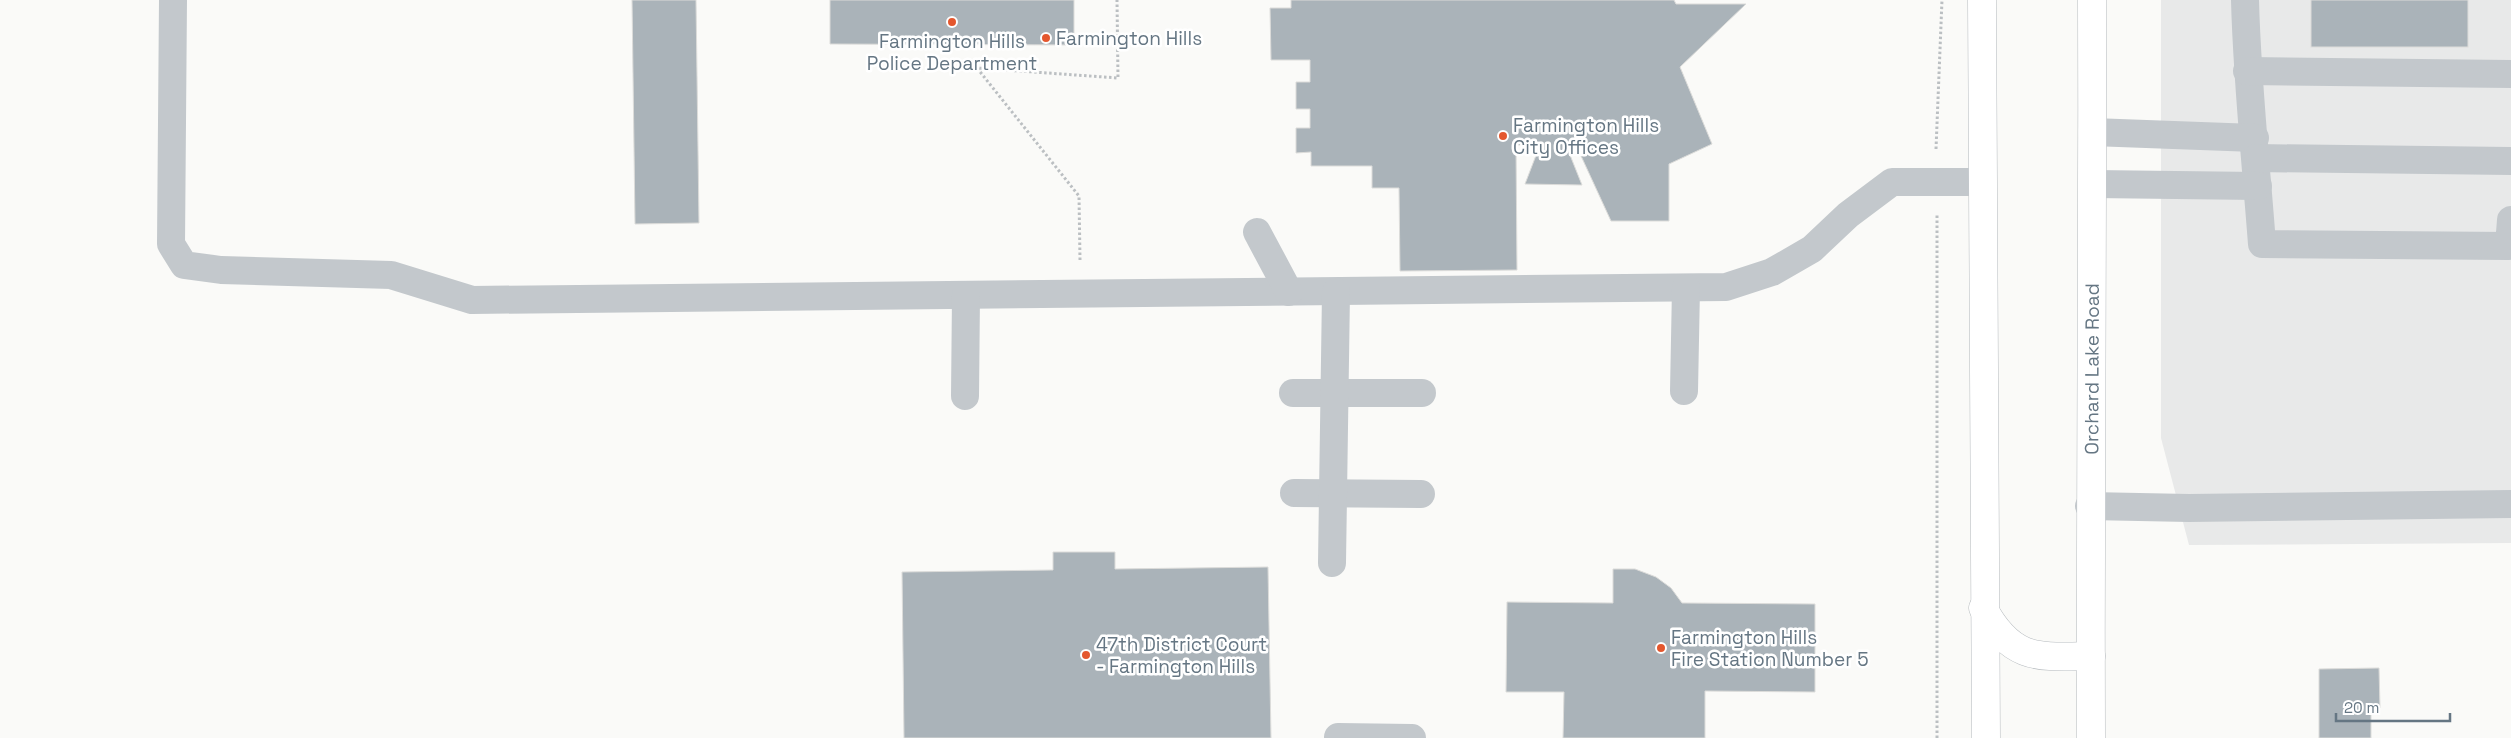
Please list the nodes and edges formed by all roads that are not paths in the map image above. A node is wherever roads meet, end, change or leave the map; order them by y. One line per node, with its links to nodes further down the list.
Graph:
1 (172, 0): 18 (lane)
2 (1982, 0): 10 (main road)
3 (2092, 0): 7 (main road, Orchard Lake Road)
4 (2245, 0): 5 (lane)
5 (2247, 71): 6 (lane); 8 (lane)
6 (2511, 74)
7 (2092, 132): 8 (lane); 11 (main road, Orchard Lake Road)
8 (2255, 148): 9 (lane); 12 (lane)
9 (2511, 161)
10 (1983, 182): 15 (lane); 30 (main road)
11 (2093, 184): 12 (lane); 28 (main road, Orchard Lake Road)
12 (2258, 186): 13 (lane)
13 (2511, 220)
14 (1257, 232): 16 (lane)
15 (1686, 288): 17 (lane); 19 (lane)
16 (1289, 292): 17 (lane); 18 (lane)
17 (1336, 292): 21 (lane)
18 (966, 296): 23 (lane)
19 (1684, 391)
20 (1293, 393): 21 (lane)
21 (1335, 393): 22 (lane); 25 (lane)
22 (1422, 393)
23 (965, 396)
24 (1294, 493): 25 (lane)
25 (1333, 493): 26 (lane); 29 (lane)
26 (1421, 494)
27 (2511, 504): 28 (lane)
28 (2089, 506): 31 (main road, Orchard Lake Road)
29 (1332, 563)
30 (1983, 608): 31 (main road); 34 (main road)
31 (2091, 656): 35 (main road, Orchard Lake Road)
32 (1338, 737): 33 (lane)
33 (1412, 738)
34 (1986, 738)
35 (2091, 738)

